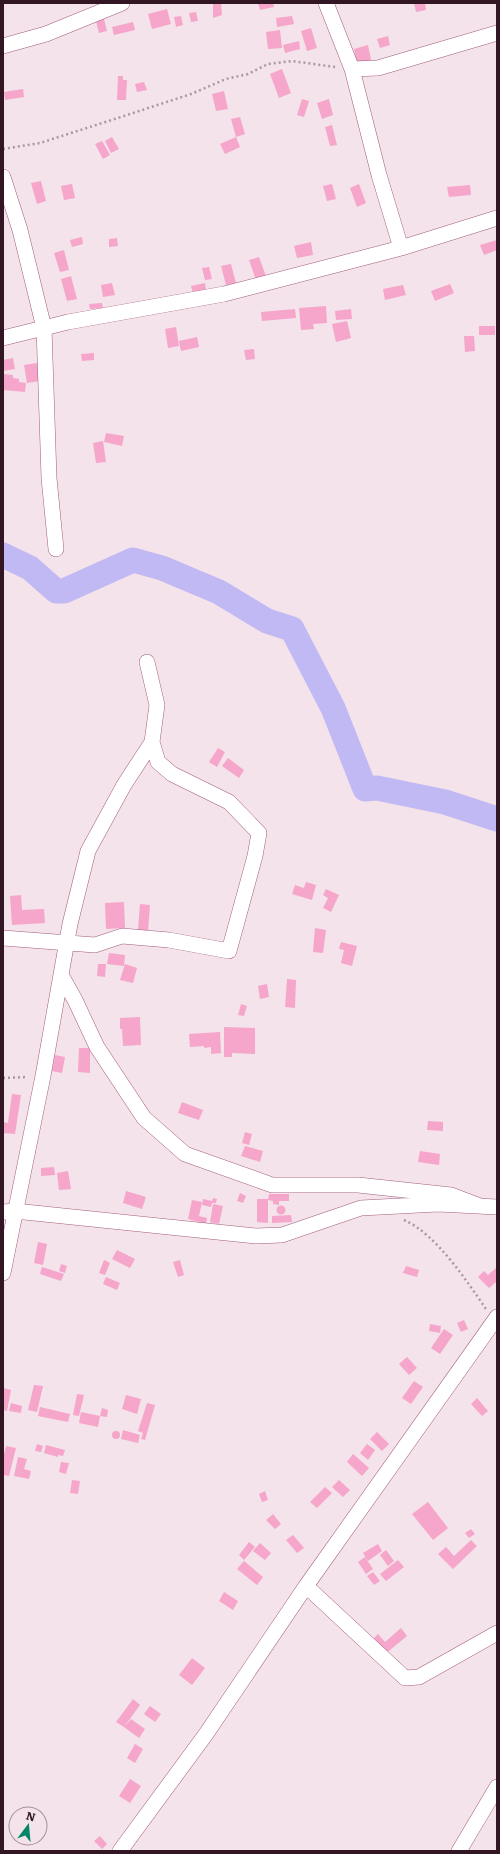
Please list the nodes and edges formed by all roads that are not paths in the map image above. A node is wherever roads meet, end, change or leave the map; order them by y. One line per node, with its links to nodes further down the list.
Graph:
1 (122, 3): 4 (street)
2 (326, 3): 5 (street)
3 (497, 33): 5 (street)
4 (3, 46)
5 (352, 69): 8 (street)
6 (3, 177): 9 (street)
7 (497, 218): 8 (street)
8 (401, 248): 9 (street)
9 (44, 328): 10 (street); 11 (street)
10 (3, 338)
11 (56, 549)
12 (147, 662): 13 (street)
13 (152, 742): 15 (street); 15 (street)
14 (3, 938): 15 (street)
15 (67, 942): 16 (street)
16 (61, 975): 17 (street); 19 (street)
17 (480, 1206): 18 (street); 19 (street)
18 (497, 1207)
19 (9, 1211): 20 (street)
20 (3, 1273)
21 (495, 1319): 22 (street)
22 (306, 1586): 23 (street); 25 (street)
23 (497, 1633)
24 (497, 1787): 26 (street)
25 (120, 1851)
26 (459, 1851)

